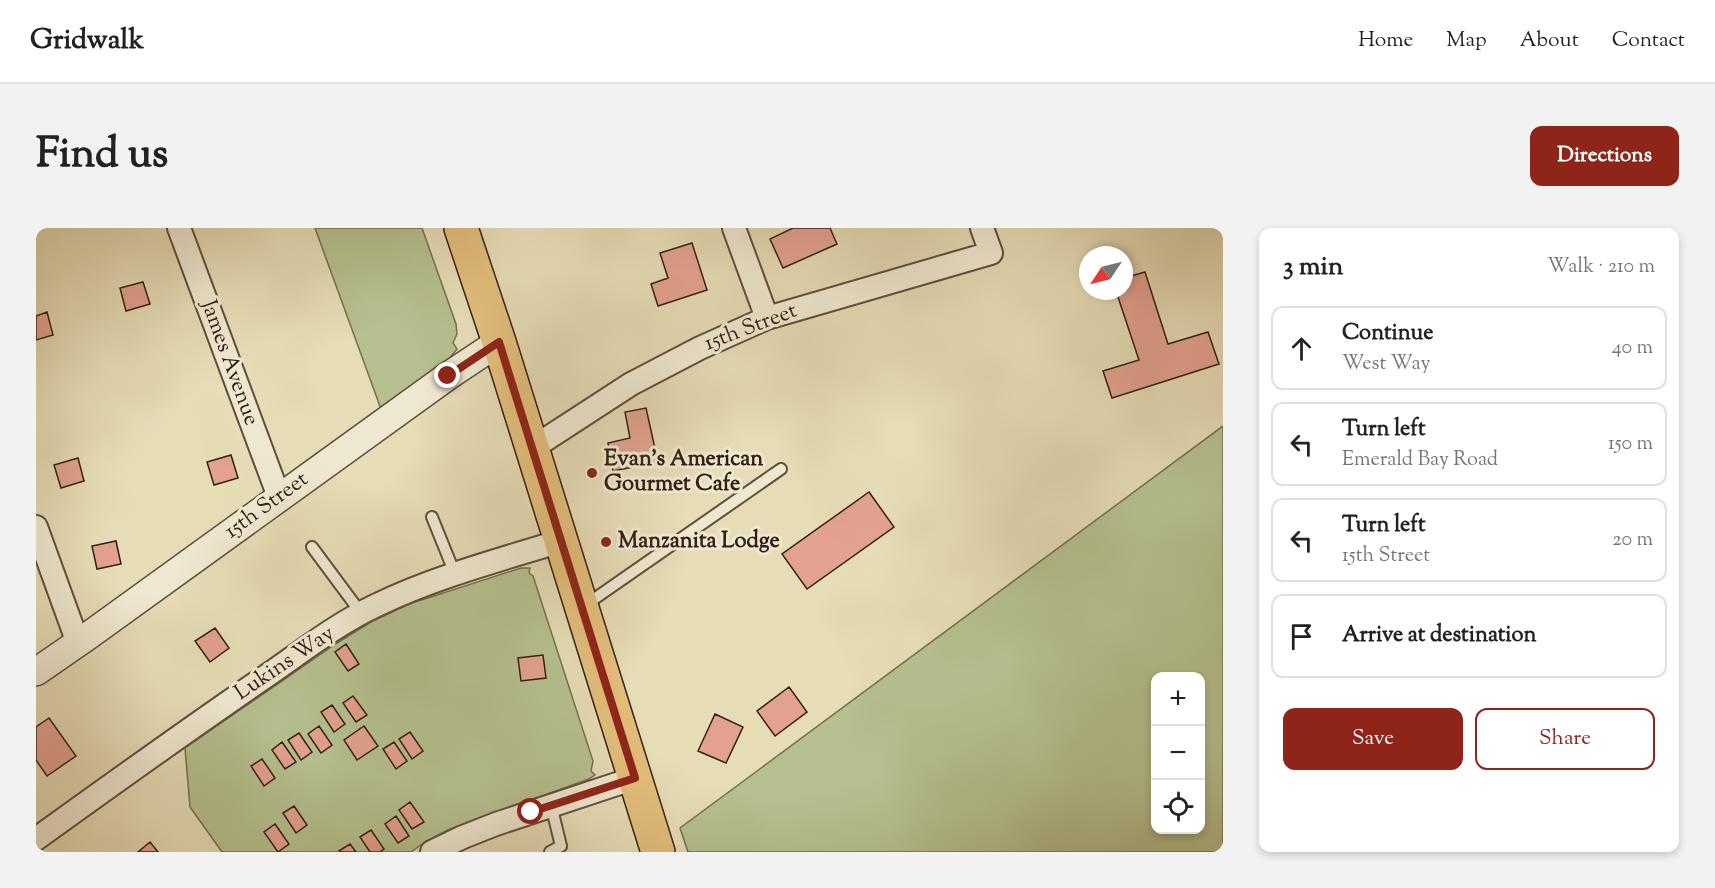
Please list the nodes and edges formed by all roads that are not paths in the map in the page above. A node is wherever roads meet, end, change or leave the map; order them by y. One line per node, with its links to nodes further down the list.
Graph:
1 (179, 228): 9 (street, James Avenue)
2 (461, 228): 6 (main road)
3 (734, 228): 5 (street)
4 (982, 228): 5 (street, 15th Street)
5 (767, 318): 7 (street, 15th Street)
6 (499, 342): 7 (main road); 9 (street, 15th Street)
7 (531, 449): 12 (main road)
8 (781, 469): 15 (lane)
9 (279, 497): 17 (street, 15th Street)
10 (432, 517): 14 (lane)
11 (36, 527): 17 (street)
12 (561, 541): 14 (street, Lukins Way); 15 (main road)
13 (312, 547): 16 (lane)
14 (455, 574): 16 (street, Lukins Way)
15 (582, 607): 19 (main road)
16 (361, 613): 21 (street, Lukins Way)
17 (78, 643): 18 (street, 15th Street)
18 (36, 672)
19 (635, 778): 20 (street); 24 (main road)
20 (551, 805): 22 (street); 23 (lane)
21 (36, 839)
22 (432, 852)
23 (550, 852)
24 (658, 852)

